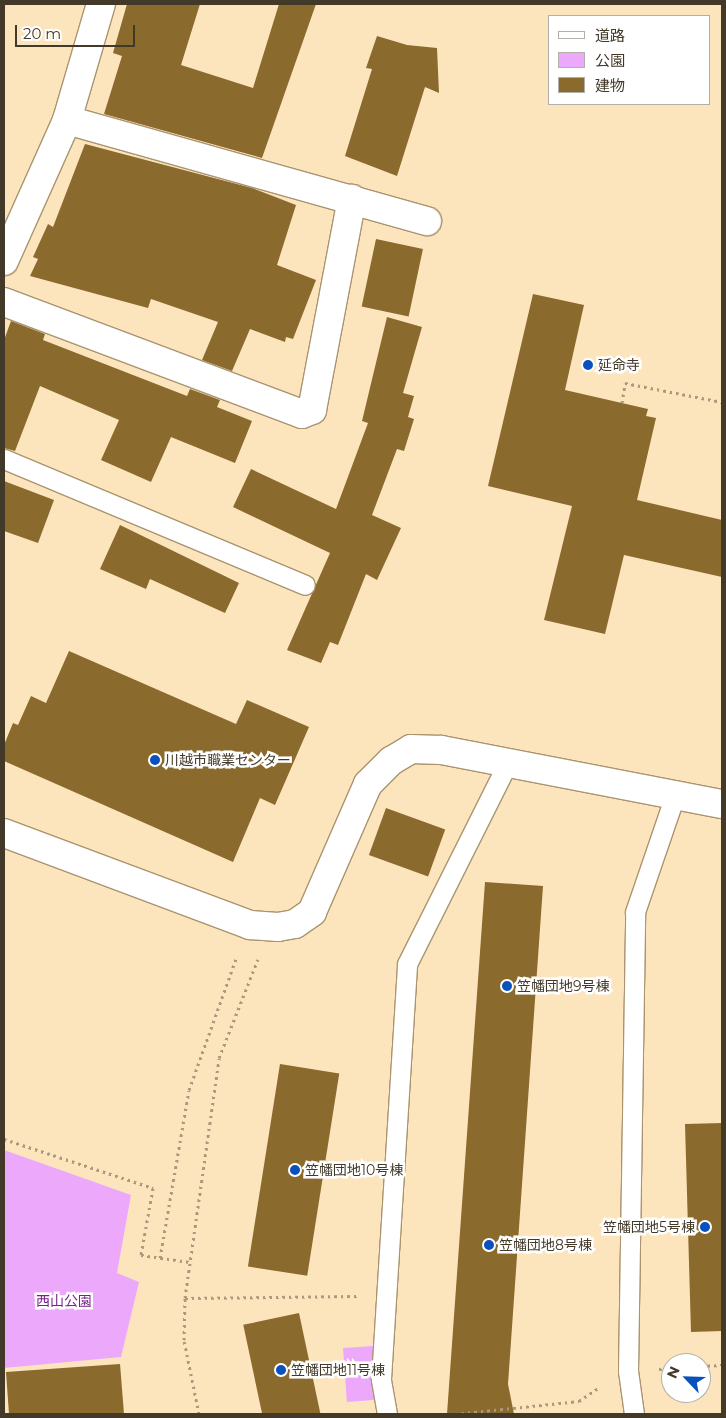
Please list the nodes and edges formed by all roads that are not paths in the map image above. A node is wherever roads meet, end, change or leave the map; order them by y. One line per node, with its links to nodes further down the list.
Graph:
1 (101, 4): 2 (street)
2 (67, 120): 3 (street); 5 (street)
3 (352, 199): 4 (street); 6 (street)
4 (426, 221)
5 (4, 261)
6 (4, 302)
7 (4, 459): 8 (lane)
8 (305, 585)
9 (507, 764): 10 (street); 12 (street); 13 (lane)
10 (675, 795): 11 (street); 14 (lane)
11 (722, 804)
12 (4, 833)
13 (387, 1414)
14 (634, 1414)

